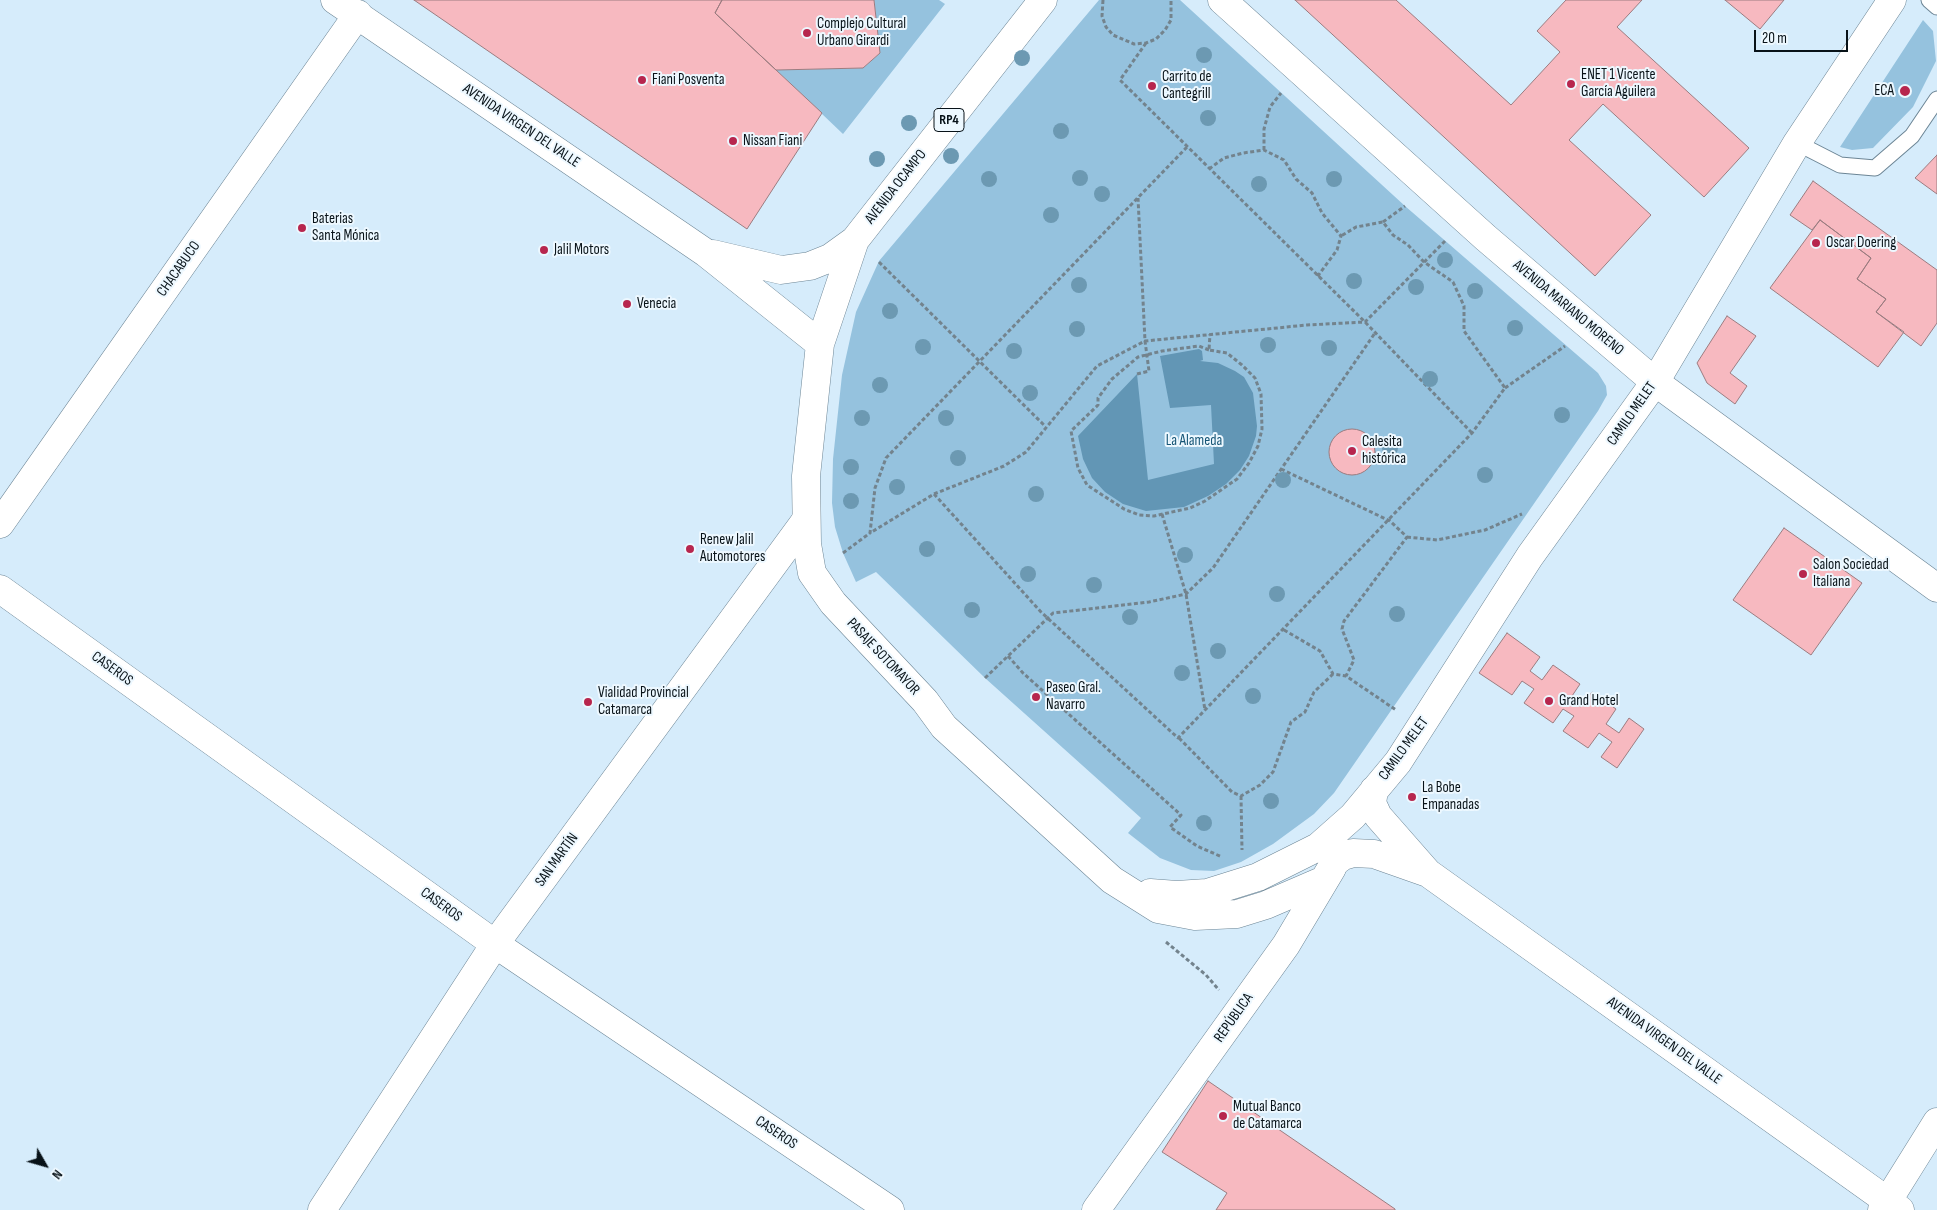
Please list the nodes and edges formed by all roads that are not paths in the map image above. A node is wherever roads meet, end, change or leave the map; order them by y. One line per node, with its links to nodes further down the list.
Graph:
1 (335, 0): 7 (main road, AVENIDA VIRGEN DEL VALLE)
2 (1042, 0): 10 (main road, AVENIDA OCAMPO / RP4)
3 (1222, 0): 13 (main road, AVENIDA MARIANO MORENO)
4 (1892, 0): 9 (main road, CAMILO MELET)
5 (1929, 0): 6 (lane)
6 (1937, 7)
7 (358, 14): 11 (main road, AVENIDA VIRGEN DEL VALLE); 15 (main road, CHACABUCO)
8 (1937, 99): 9 (lane)
9 (1797, 143): 13 (main road, CAMILO MELET)
10 (855, 240): 11 (main road, AVENIDA VIRGEN DEL VALLE); 12 (main road, AVENIDA OCAMPO / RP4)
11 (706, 253): 12 (main road, AVENIDA VIRGEN DEL VALLE)
12 (820, 344): 14 (main road, PASAJE SOTOMAYOR)
13 (1655, 382): 16 (main road, AVENIDA MARIANO MORENO); 18 (main road, CAMILO MELET)
14 (806, 520): 23 (main road, PASAJE SOTOMAYOR); 24 (main road, SAN MARTÍN)
15 (0, 524)
16 (1937, 588)
17 (0, 589): 24 (main road, CASEROS)
18 (1374, 790): 19 (main road, CAMILO MELET); 21 (main road, AVENIDA VIRGEN DEL VALLE)
19 (1353, 816): 20 (main road, REPÚBLICA); 23 (main road)
20 (1343, 856): 21 (main road, AVENIDA VIRGEN DEL VALLE); 22 (main road, REPÚBLICA)
21 (1428, 873): 26 (main road, AVENIDA VIRGEN DEL VALLE)
22 (1324, 880): 23 (main road, PASAJE SOTOMAYOR); 29 (main road, REPÚBLICA)
23 (1128, 892)
24 (496, 944): 27 (main road, SAN MARTÍN); 28 (main road, CASEROS)
25 (1937, 1122): 26 (main road)
26 (1890, 1207)
27 (322, 1210)
28 (890, 1210)
29 (1096, 1210)

